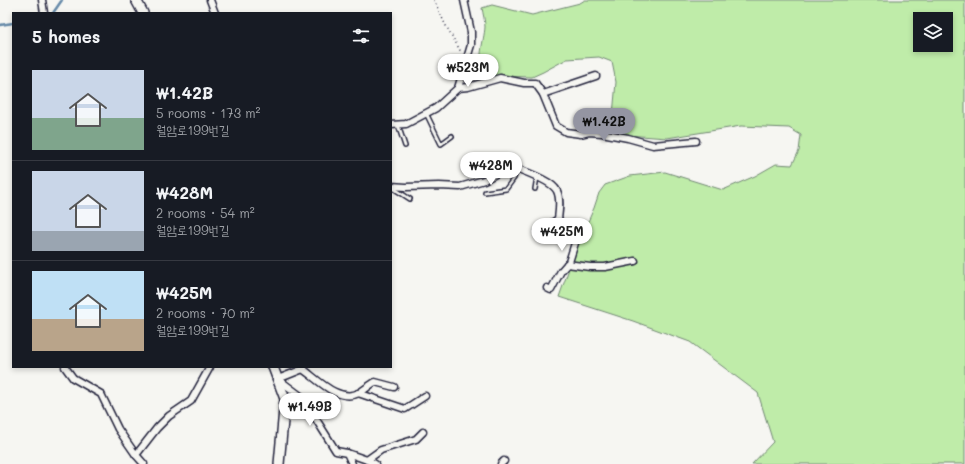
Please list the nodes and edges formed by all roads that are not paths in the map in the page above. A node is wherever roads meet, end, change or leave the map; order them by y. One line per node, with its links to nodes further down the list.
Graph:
1 (42, 0): 5 (street)
2 (136, 0): 6 (street)
3 (210, 0): 7 (street)
4 (464, 0): 9 (street)
5 (44, 12)
6 (142, 12)
7 (215, 12)
8 (596, 76): 10 (street)
9 (458, 88): 10 (street); 11 (street)
10 (543, 94): 14 (street)
11 (426, 113): 12 (street); 13 (lane)
12 (394, 125): 15 (lane)
13 (452, 136)
14 (696, 141)
15 (405, 146)
16 (517, 169): 17 (street); 18 (street); 21 (lane)
17 (537, 177): 20 (lane); 23 (street)
18 (392, 186)
19 (392, 187): 22 (lane)
20 (536, 189)
21 (485, 192)
22 (410, 199)
23 (558, 219): 24 (street); 26 (street)
24 (538, 232)
25 (635, 261): 26 (street)
26 (567, 264): 27 (street)
27 (547, 288)
28 (66, 368): 38 (street)
29 (209, 368): 38 (street)
30 (274, 368): 32 (street)
31 (303, 368): 32 (street); 34 (street)
32 (278, 379): 37 (street); 41 (street)
33 (394, 388): 34 (street)
34 (358, 393): 35 (street)
35 (425, 396)
36 (423, 432): 39 (street)
37 (348, 453): 39 (street); 42 (street)
38 (136, 455): 40 (street)
39 (367, 460): 43 (street)
40 (144, 464)
41 (278, 464)
42 (352, 464)
43 (375, 464)

